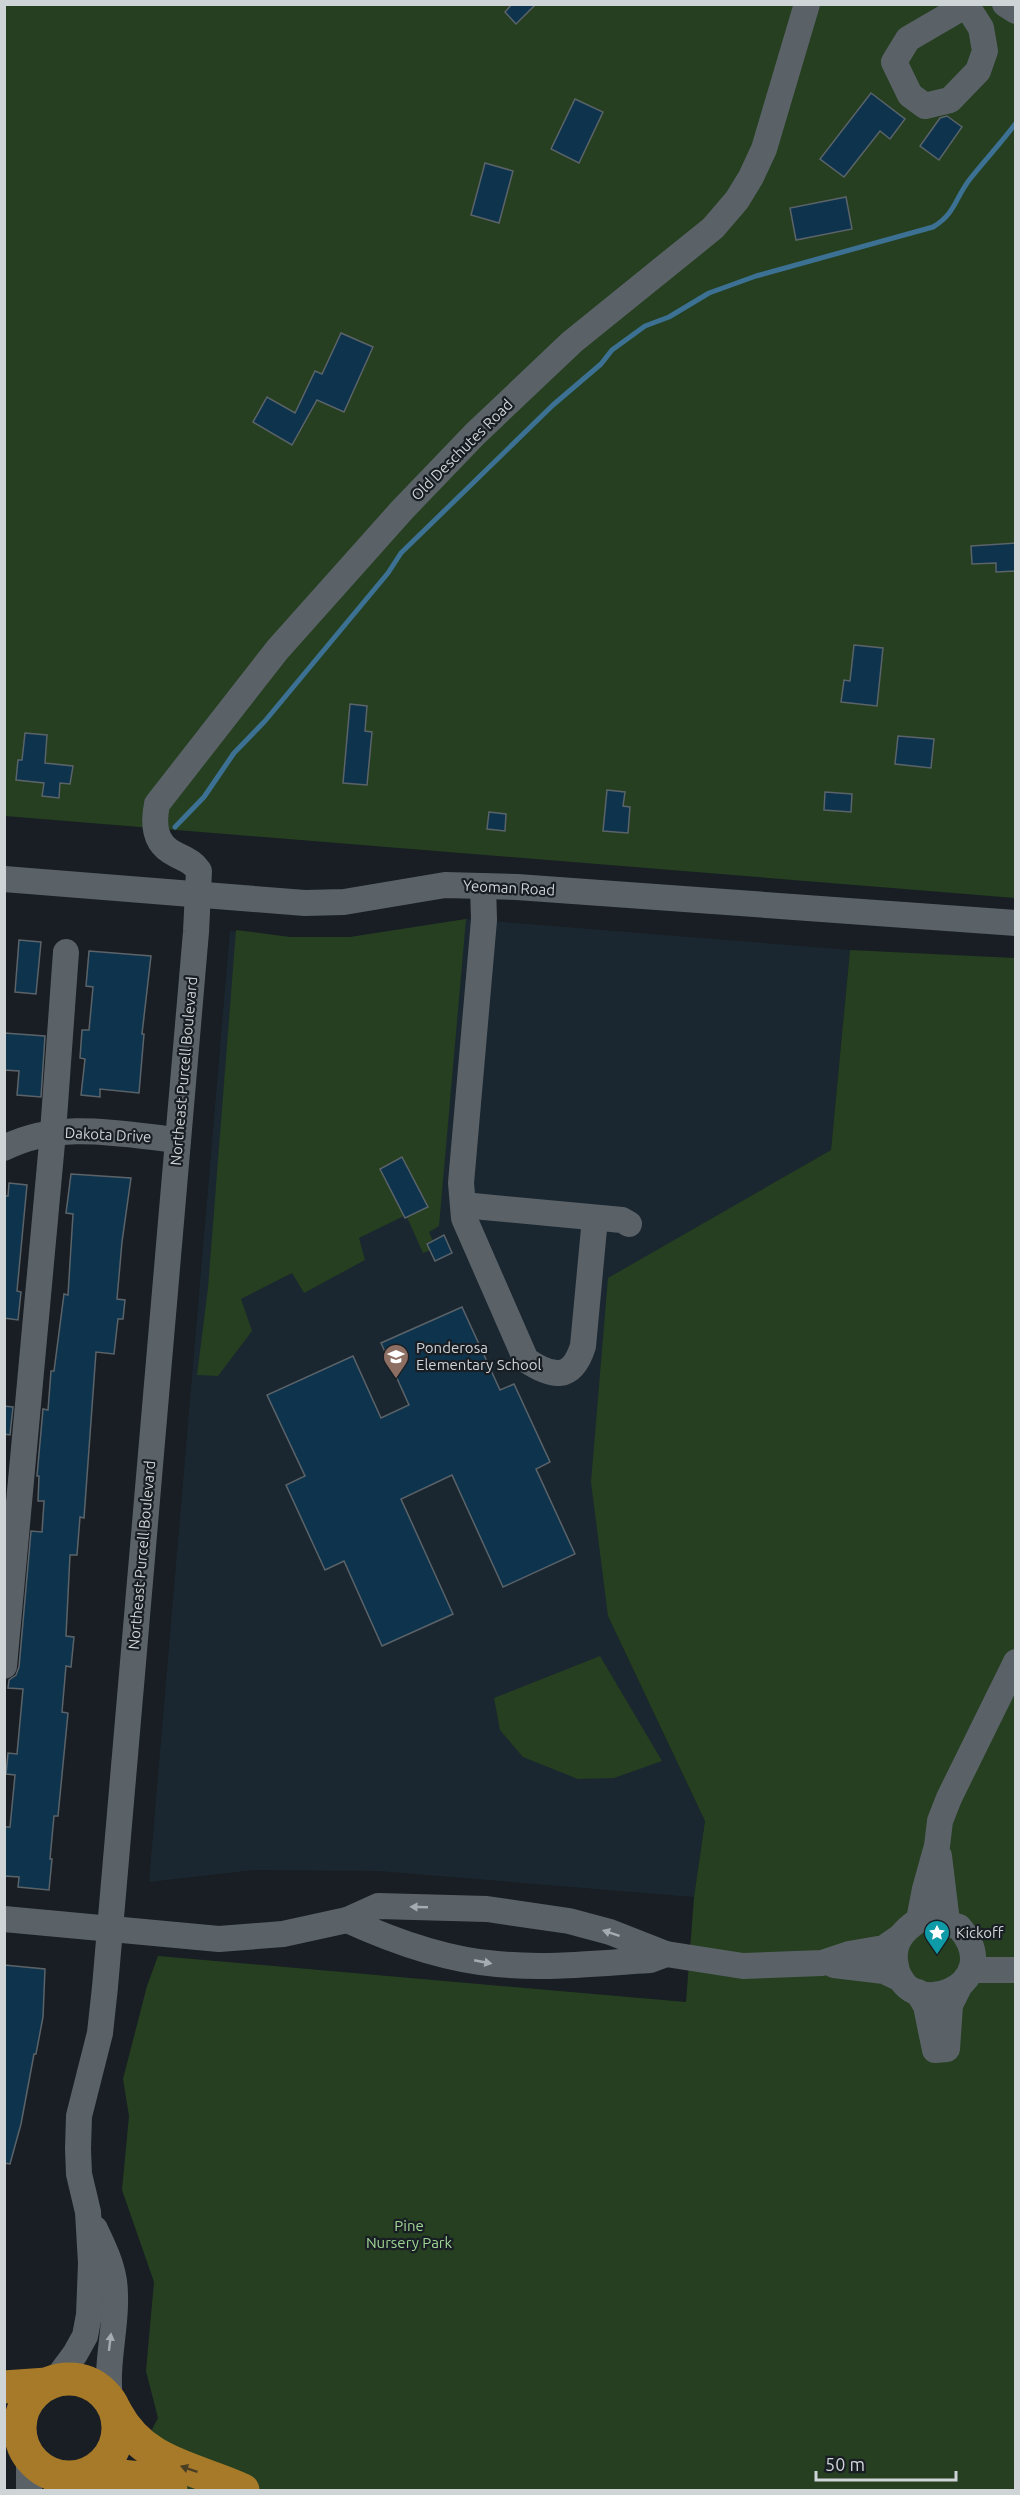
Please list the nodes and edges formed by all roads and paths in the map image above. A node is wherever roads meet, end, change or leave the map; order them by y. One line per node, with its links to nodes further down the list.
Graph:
1 (807, 4): 6 (street, Old Deschutes Road)
2 (1005, 4): 3 (street)
3 (1016, 11)
4 (4, 879): 6 (street, Yeoman Road)
5 (483, 886): 6 (street, Yeoman Road); 7 (street, Yeoman Road); 12 (street)
6 (198, 895): 10 (street, Northeast Purcell Boulevard)
7 (1016, 923)
8 (66, 952): 9 (street)
9 (52, 1132): 10 (street, Dakota Drive); 11 (street, Dakota Drive); 16 (street)
10 (178, 1140): 22 (street, Northeast Purcell Boulevard)
11 (4, 1148)
12 (463, 1205): 13 (street); 13 (street)
13 (595, 1218): 14 (street)
14 (628, 1224)
15 (1016, 1662): 17 (street)
16 (4, 1665)
17 (937, 1846): 20 (street); 21 (street)
18 (4, 1919): 22 (street)
19 (347, 1920): 22 (street); 24 (street, one-way to 24); 24 (street, one-way to 19)
20 (919, 1920): 21 (street); 23 (street)
21 (947, 1922): 27 (street)
22 (110, 1929): 30 (street, Northeast Purcell Boulevard)
23 (900, 1937): 26 (street); 29 (street)
24 (666, 1954): 26 (street)
25 (1016, 1956): 27 (street)
26 (822, 1963): 29 (street)
27 (967, 1968): 28 (street); 29 (street); 29 (street)
28 (1016, 1970)
29 (909, 1986)
30 (88, 2212): 31 (street, Northeast Purcell Boulevard); 33 (street, Northeast Purcell Boulevard, one-way to 30)
31 (51, 2382): 32 (highway); 33 (highway); 34 (highway)
32 (4, 2387)
33 (113, 2406): 35 (highway); 38 (highway, one-way to 33)
34 (18, 2441): 35 (highway); 36 (street)
35 (78, 2480): 37 (highway)
36 (29, 2490)
37 (171, 2490)
38 (243, 2490)

